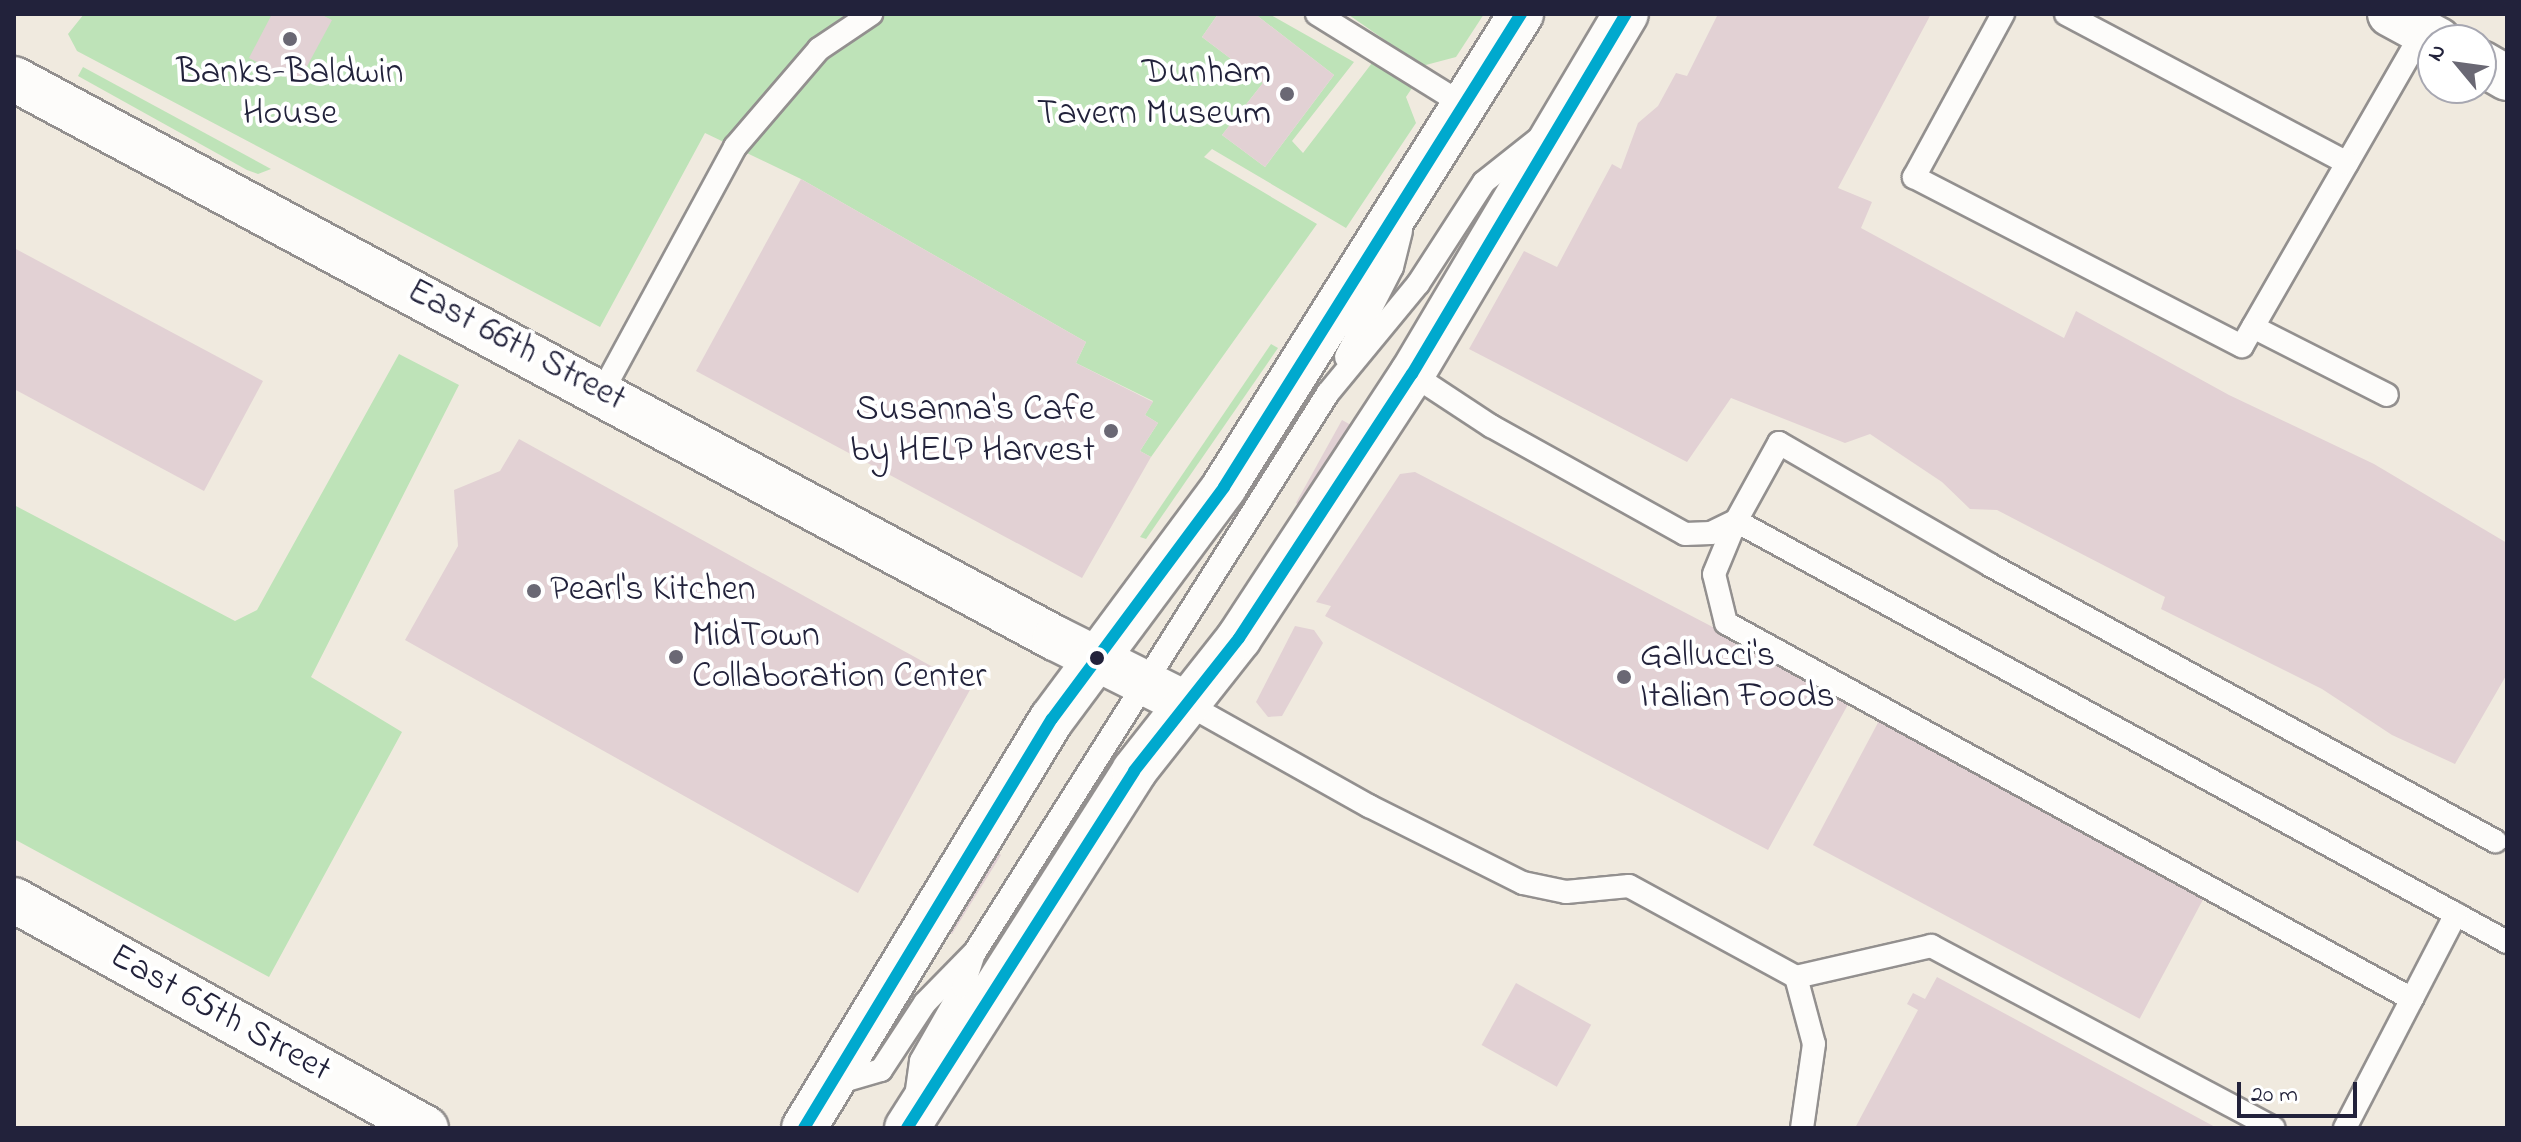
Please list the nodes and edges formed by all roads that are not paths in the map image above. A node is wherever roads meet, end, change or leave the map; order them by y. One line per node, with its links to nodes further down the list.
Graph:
1 (871, 14): 15 (lane)
2 (1317, 14): 9 (lane)
3 (1521, 14): 9 (main road)
4 (1626, 14): 10 (main road)
5 (2003, 14): 13 (lane)
6 (2066, 14): 11 (lane)
7 (2417, 32): 11 (lane)
8 (14, 79): 15 (main road, East 66th Street)
9 (1464, 105): 12 (main road)
10 (1557, 124): 14 (main road); 16 (lane)
11 (2347, 163): 13 (lane)
12 (1411, 190): 16 (lane); 19 (main road)
13 (2253, 327): 17 (lane)
14 (1412, 374): 18 (lane); 21 (main road)
15 (602, 392): 19 (main road, East 66th Street)
16 (1328, 393): 20 (lane)
17 (2387, 395)
18 (1736, 521): 22 (lane); 24 (lane); 28 (lane)
19 (1098, 660): 20 (main road, East 66th Street); 29 (main road)
20 (1144, 681): 21 (main road, East 66th Street); 26 (lane)
21 (1187, 704): 27 (lane); 30 (main road)
22 (2495, 841)
23 (14, 900): 31 (main road, East 65th Street)
24 (2456, 914): 25 (lane); 28 (lane)
25 (2507, 942)
26 (975, 952): 29 (lane); 30 (lane)
27 (1796, 977): 33 (lane); 34 (lane)
28 (2412, 999): 35 (lane)
29 (829, 1085): 32 (main road)
30 (910, 1123)
31 (426, 1128)
32 (804, 1128)
33 (1802, 1128)
34 (2274, 1128)
35 (2345, 1128)

